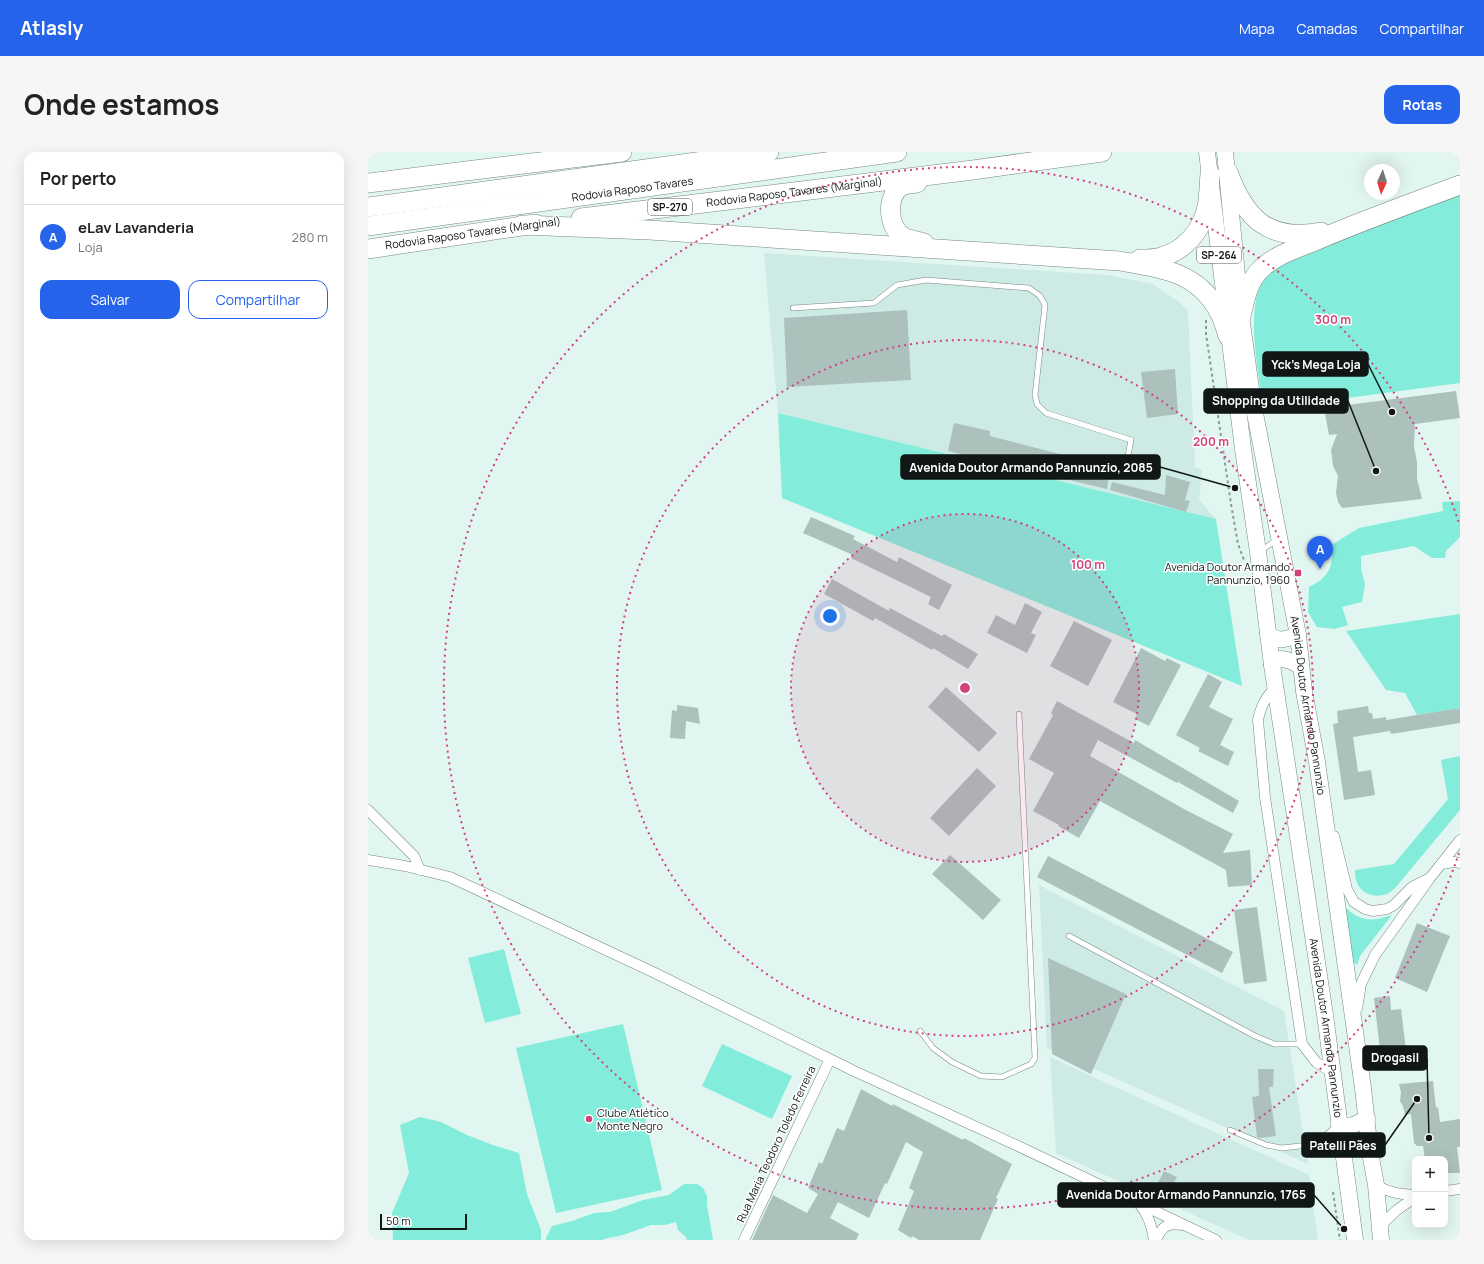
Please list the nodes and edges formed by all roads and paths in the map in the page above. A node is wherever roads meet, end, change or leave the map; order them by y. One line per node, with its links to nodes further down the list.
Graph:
1 (550, 152): 9 (highway)
2 (622, 152): 9 (highway)
3 (769, 152): 13 (highway, Rodovia Raposo Tavares)
4 (896, 152): 16 (highway, Rodovia Raposo Tavares / SP-270)
5 (1102, 152): 8 (highway, Rodovia Raposo Tavares (Marginal) / SP-270)
6 (1207, 152): 10 (main road, SP-264)
7 (1225, 152): 10 (main road, SP-264)
8 (973, 170): 14 (highway, Rodovia Raposo Tavares (Marginal) / SP-270); 18 (highway)
9 (469, 171): 11 (highway)
10 (1219, 173): 15 (highway); 19 (highway); 21 (main road, Avenida Doutor Armando Pannunzio / SP-264); 22 (main road, Avenida Doutor Armando Pannunzio / SP-264)
11 (368, 183)
12 (1460, 185): 15 (highway)
13 (368, 207)
14 (522, 225): 17 (highway, Rodovia Raposo Tavares (Marginal) / SP-270); 18 (highway)
15 (1352, 225): 21 (highway)
16 (368, 226)
17 (368, 249)
18 (947, 250): 19 (highway)
19 (1120, 261): 22 (highway)
20 (793, 308): 23 (lane)
21 (1241, 316): 24 (main road, Avenida Doutor Armando Pannunzio)
22 (1228, 336): 25 (main road, Avenida Doutor Armando Pannunzio)
23 (1145, 472)
24 (1279, 538): 25 (lane); 27 (main road, Avenida Doutor Armando Pannunzio)
25 (1258, 552): 26 (main road, Avenida Doutor Armando Pannunzio)
26 (1268, 634): 27 (main road); 28 (main road, Avenida Doutor Armando Pannunzio)
27 (1298, 635): 29 (main road, Avenida Doutor Armando Pannunzio)
28 (1272, 665): 29 (main road); 30 (main road, Avenida Doutor Armando Pannunzio)
29 (1301, 666): 32 (main road, Avenida Doutor Armando Pannunzio)
30 (1275, 688): 43 (street); 45 (main road, Avenida Doutor Armando Pannunzio)
31 (1019, 714): 41 (lane)
32 (1316, 762): 39 (street); 42 (main road, Avenida Doutor Armando Pannunzio)
33 (368, 810): 38 (street)
34 (1458, 845): 37 (street)
35 (368, 860): 38 (street)
36 (1460, 863): 37 (street)
37 (1441, 864): 39 (street)
38 (420, 870): 44 (street)
39 (1430, 878): 42 (street)
40 (1069, 936): 43 (lane)
41 (920, 1031)
42 (1354, 1031): 46 (main road, Avenida Doutor Armando Pannunzio)
43 (1302, 1044): 45 (street)
44 (830, 1059): 57 (street); 60 (street, Rua Maria Teodoro Toledo Ferreira)
45 (1333, 1073): 47 (main road, Avenida Doutor Armando Pannunzio)
46 (1367, 1118): 47 (main road); 51 (main road, Avenida Doutor Armando Pannunzio)
47 (1339, 1124): 49 (lane); 50 (main road, Avenida Doutor Armando Pannunzio)
48 (1230, 1130): 49 (lane)
49 (1309, 1145): 50 (lane)
50 (1342, 1150): 51 (main road); 63 (main road, Avenida Doutor Armando Pannunzio)
51 (1370, 1152): 52 (main road, Avenida Doutor Armando Pannunzio)
52 (1376, 1185): 55 (street); 59 (main road, Avenida Doutor Armando Pannunzio)
53 (1460, 1189): 54 (street)
54 (1448, 1191)
55 (1412, 1195)
56 (1412, 1200): 59 (street)
57 (1137, 1203): 58 (street); 61 (street)
58 (1186, 1226): 61 (street); 62 (street)
59 (1380, 1235)
60 (744, 1240)
61 (1155, 1240)
62 (1216, 1240)
63 (1355, 1240)

